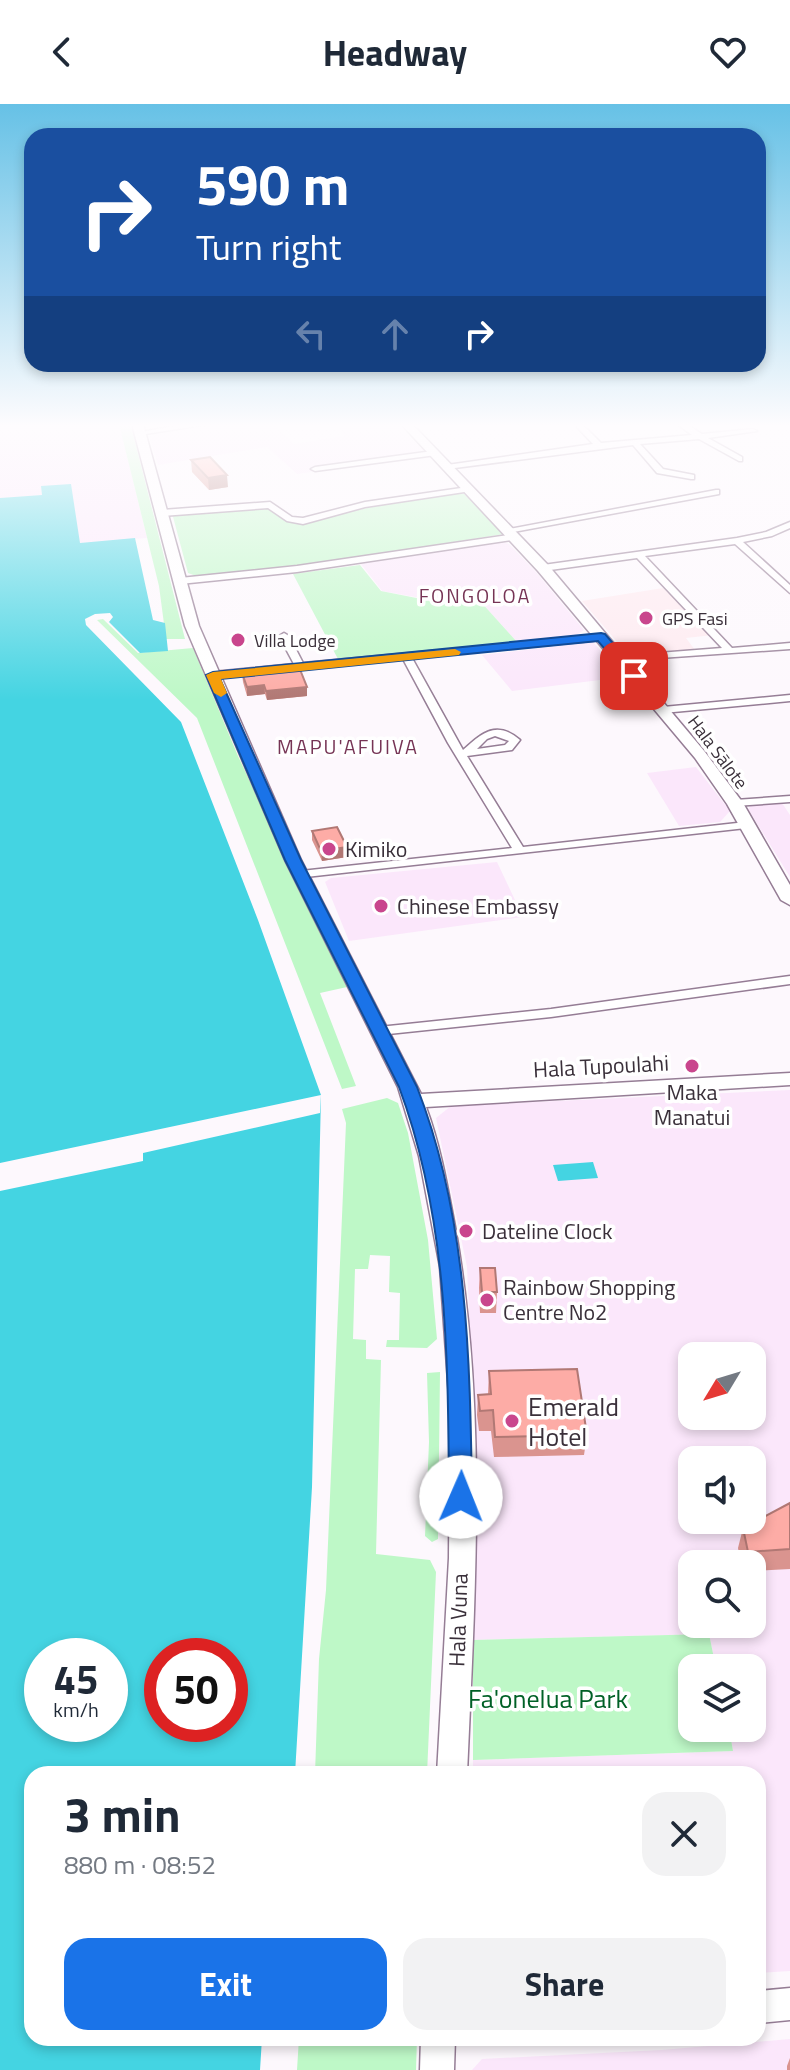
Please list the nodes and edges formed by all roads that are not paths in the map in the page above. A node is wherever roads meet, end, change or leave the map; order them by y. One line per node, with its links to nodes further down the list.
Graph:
1 (163, 516): 11 (main road, Hala Vuna)
2 (285, 516): 3 (street)
3 (323, 516)
4 (494, 516): 7 (main road, Hala Sālote)
5 (600, 516): 7 (street)
6 (790, 525): 8 (street)
7 (511, 534): 10 (main road, Hala Sālote); 11 (street)
8 (737, 541): 9 (street); 12 (street)
9 (638, 554): 10 (street); 16 (street)
10 (543, 568): 14 (main road, Hala Sālote)
11 (180, 581): 20 (main road, Hala Vuna)
12 (790, 590)
13 (284, 636): 19 (street)
14 (601, 637): 17 (street); 18 (main road, Hala Sālote)
15 (790, 646): 16 (street)
16 (730, 651): 18 (street)
17 (407, 658): 19 (street); 26 (street)
18 (620, 659): 22 (main road, Hala Sālote)
19 (300, 667): 20 (street)
20 (213, 675): 27 (main road, Hala Vuna)
21 (790, 698): 22 (street)
22 (663, 710): 24 (main road, Hala Sālote)
23 (790, 799): 24 (street)
24 (735, 803): 25 (main road, Hala Sālote)
25 (746, 825): 26 (street); 28 (main road, Hala Sālote)
26 (519, 850): 27 (street)
27 (301, 875): 30 (main road, Hala Vuna)
28 (790, 900)
29 (790, 980): 30 (street)
30 (379, 1031): 32 (main road, Hala Vuna)
31 (790, 1079): 32 (main road, Hala Tupoulahi)
32 (414, 1101): 33 (main road, Hala Vuna)
33 (452, 1766)
34 (790, 2004): 35 (main road)
35 (766, 2006)
36 (438, 2046): 37 (main road)
37 (437, 2070)

